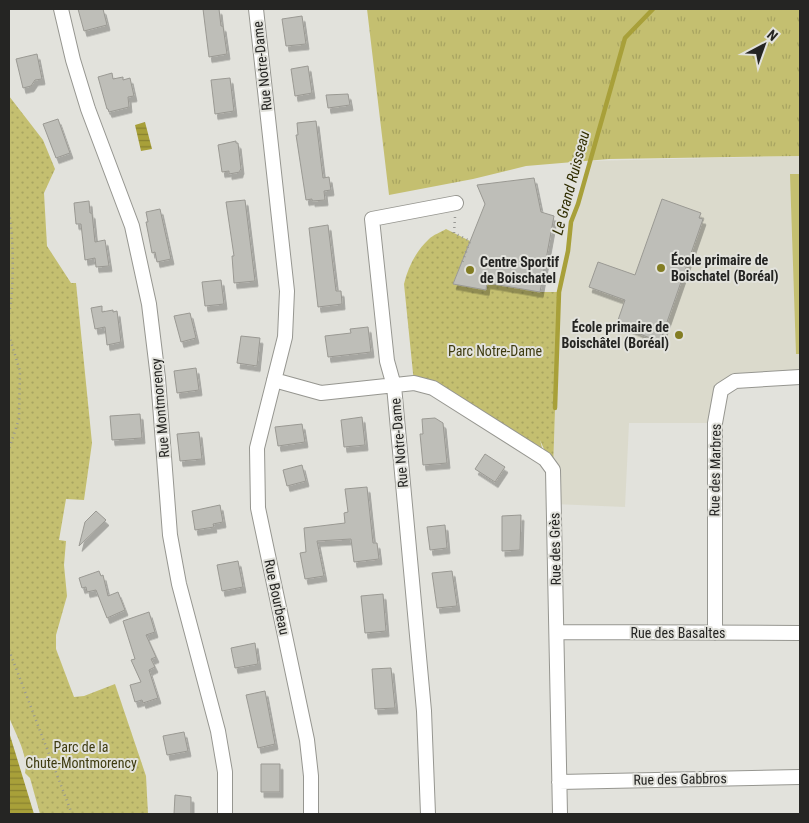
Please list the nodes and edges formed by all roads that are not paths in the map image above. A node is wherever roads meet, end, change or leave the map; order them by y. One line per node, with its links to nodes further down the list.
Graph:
1 (61, 9): 12 (street, Rue Montmorency)
2 (256, 9): 5 (street, Rue Notre-Dame)
3 (456, 202): 6 (street)
4 (800, 377): 8 (street, Rue des Marbres)
5 (274, 380): 6 (street, Rue Notre-Dame); 13 (street, Rue Bourbeau)
6 (394, 386): 7 (street, Rue des Grès); 14 (street, Rue Notre-Dame)
7 (557, 632): 8 (street, Rue des Basaltes); 11 (street, Rue des Grès)
8 (715, 633): 9 (street, Rue des Basaltes)
9 (800, 633)
10 (800, 777): 11 (street, Rue des Gabbros)
11 (559, 782): 15 (street, Rue des Grès)
12 (225, 814)
13 (311, 814)
14 (428, 814)
15 (560, 814)

